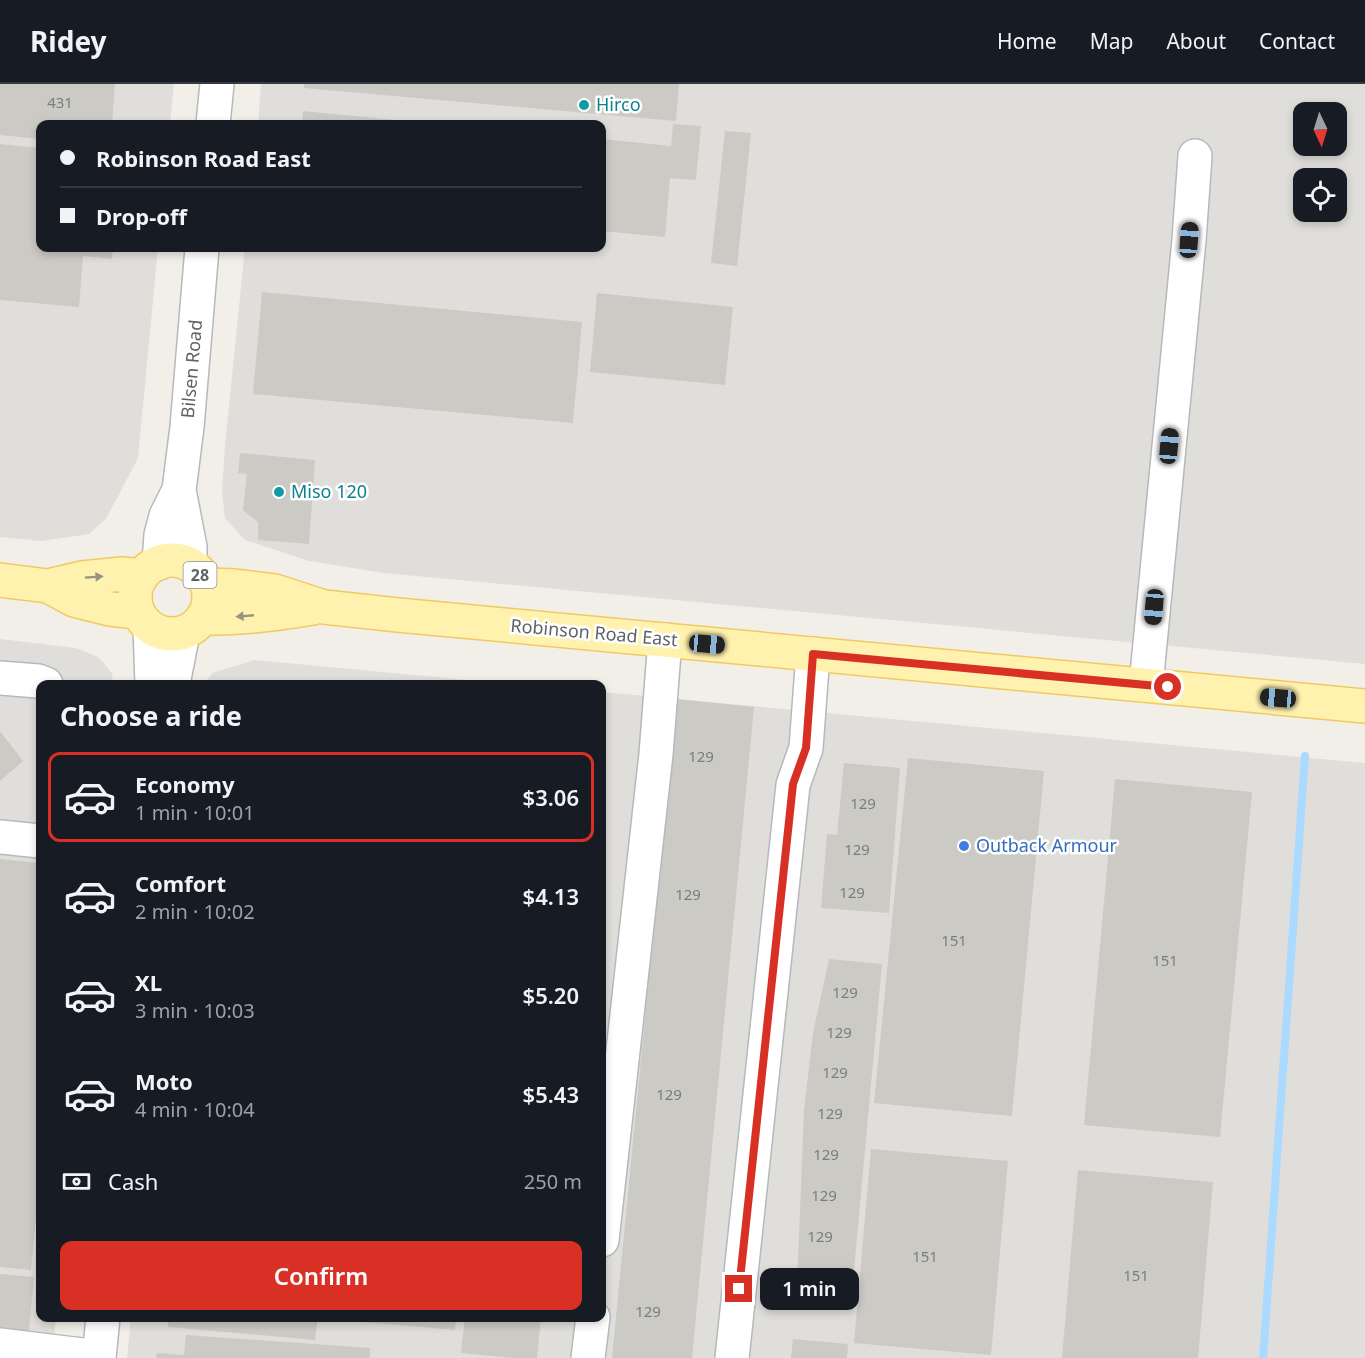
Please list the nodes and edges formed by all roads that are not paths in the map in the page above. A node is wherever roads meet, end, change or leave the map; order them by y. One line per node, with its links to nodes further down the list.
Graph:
1 (216, 84): 2 (street)
2 (213, 120)
3 (1195, 156): 17 (street)
4 (202, 252): 5 (street, Bilsen Road)
5 (174, 572): 7 (main road, Robinson Road East / 28, one-way to 5); 8 (main road, Robinson Road East / 28); 9 (main road); 10 (main road, 28)
6 (0, 580): 7 (main road, Robinson Road East / 28)
7 (48, 586): 9 (main road, Robinson Road East / 28)
8 (324, 607): 10 (main road, Robinson Road East / 28, one-way to 10); 11 (main road, Robinson Road East / 28)
9 (144, 620): 10 (main road, 28); 14 (street)
10 (192, 625): 15 (street)
11 (665, 640): 12 (main road, Robinson Road East / 28); 21 (street)
12 (813, 654): 17 (main road, Robinson Road East / 28); 27 (street)
13 (0, 678): 16 (street)
14 (152, 680)
15 (174, 680)
16 (36, 681)
17 (1146, 685): 18 (main road, Robinson Road East / 28)
18 (1365, 706)
19 (0, 837): 20 (street)
20 (36, 841)
21 (606, 1204)
22 (102, 1322): 25 (street)
23 (592, 1322): 26 (street)
24 (0, 1346): 25 (street)
25 (99, 1357)
26 (588, 1358)
27 (732, 1358)

